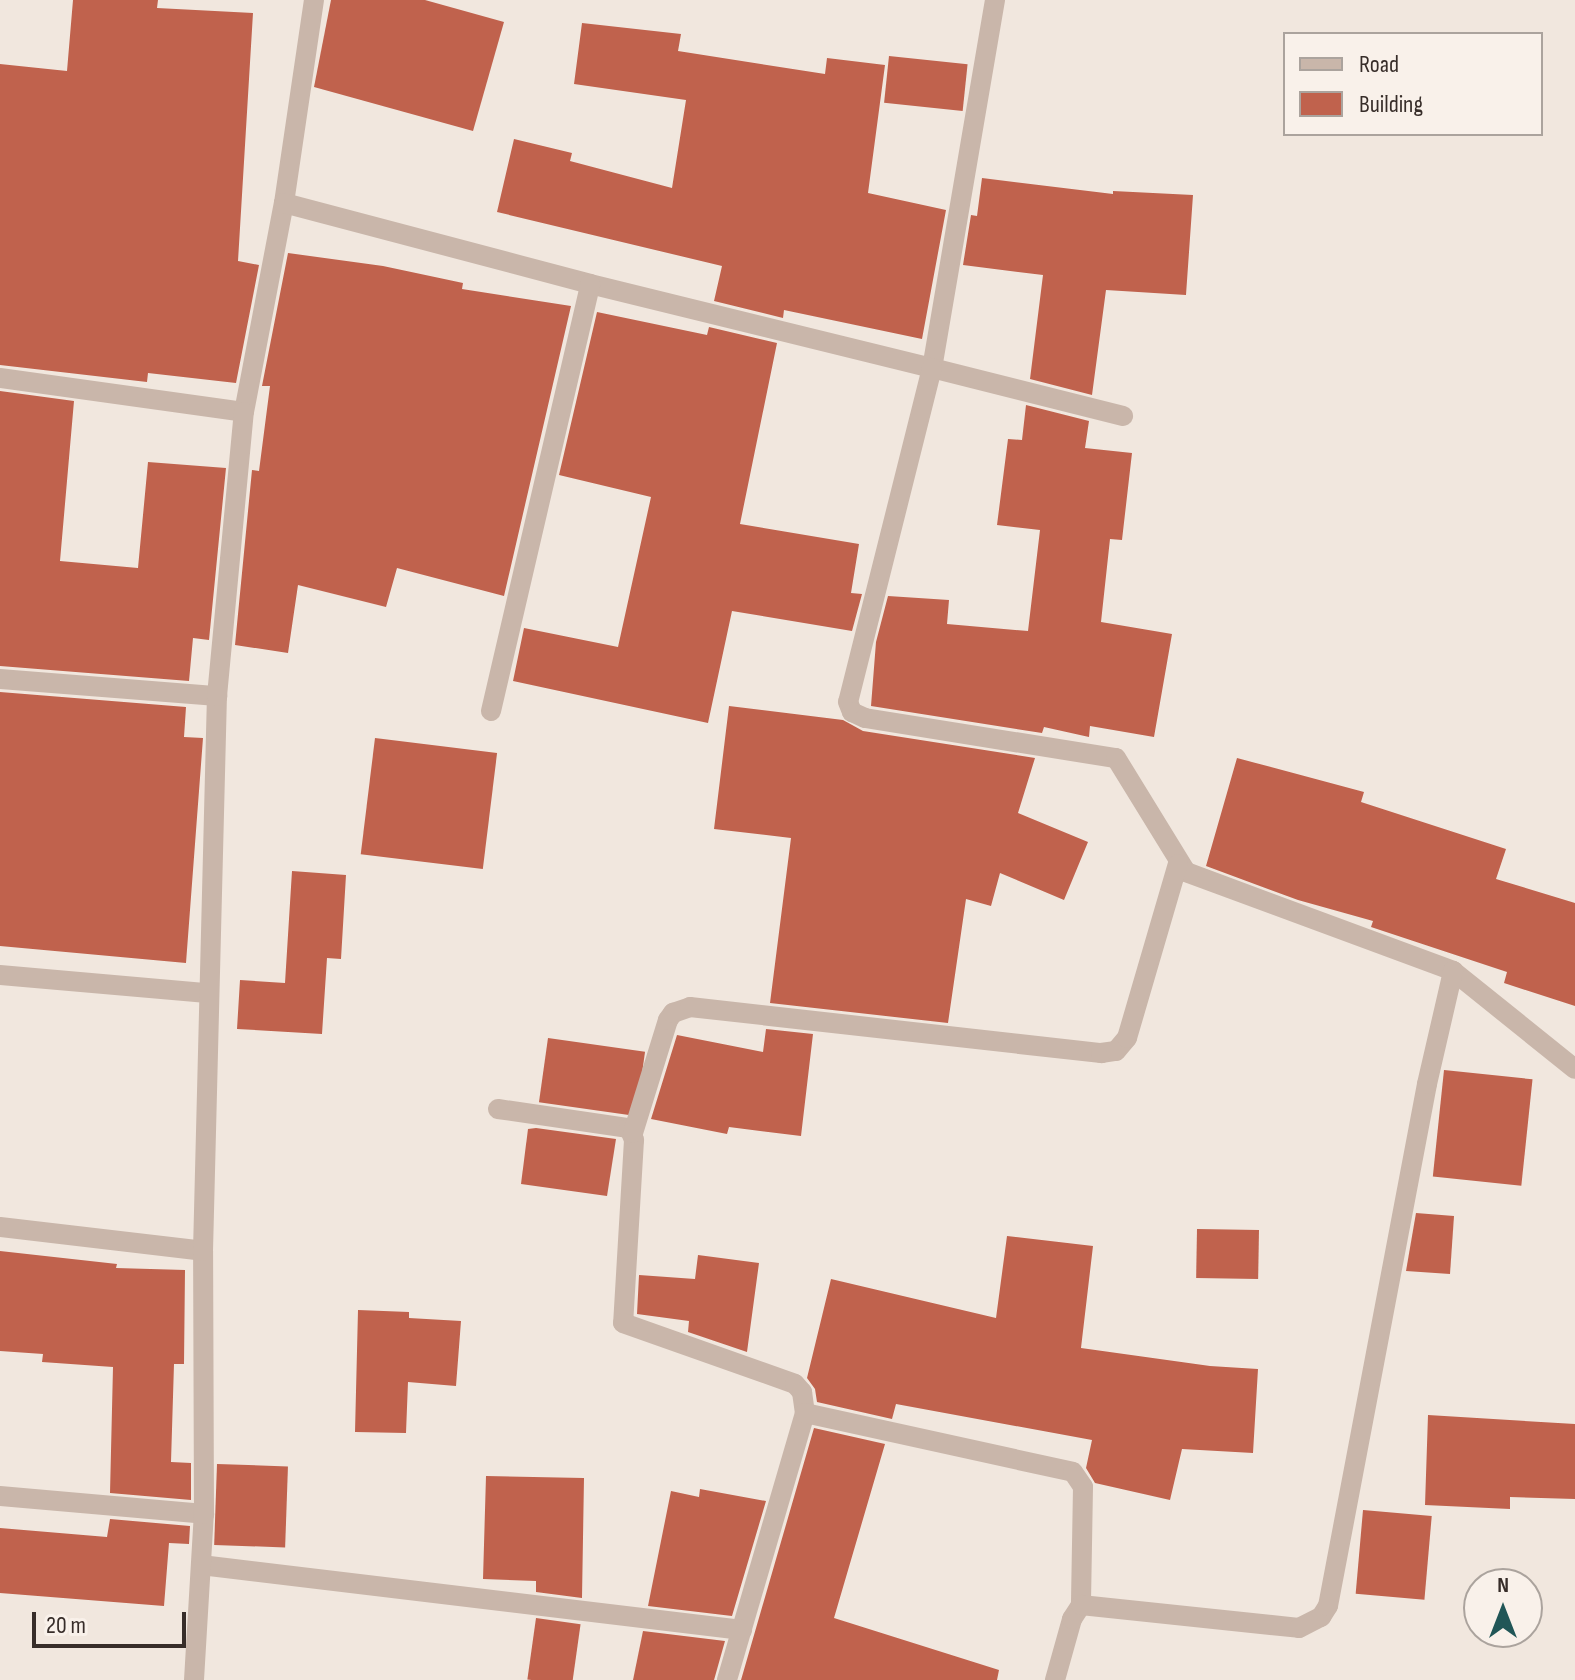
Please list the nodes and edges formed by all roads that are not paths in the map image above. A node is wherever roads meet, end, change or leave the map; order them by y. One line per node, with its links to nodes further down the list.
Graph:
1 (314, 0): 3 (street)
2 (995, 0): 5 (street)
3 (284, 203): 4 (street); 7 (street)
4 (590, 284): 5 (street); 11 (street)
5 (932, 368): 8 (street); 12 (street)
6 (0, 378): 7 (street)
7 (244, 412): 10 (street)
8 (1123, 416)
9 (0, 679): 10 (street)
10 (217, 696): 15 (street)
11 (491, 711)
12 (1178, 864): 13 (street); 18 (street)
13 (1453, 971): 16 (street); 25 (street)
14 (0, 975): 15 (street)
15 (207, 993): 20 (street)
16 (1575, 1069)
17 (498, 1109): 18 (street)
18 (633, 1133): 21 (street)
19 (0, 1227): 20 (street)
20 (203, 1251): 23 (street)
21 (805, 1413): 25 (street); 26 (street)
22 (0, 1496): 23 (street)
23 (204, 1514): 24 (street)
24 (201, 1565): 26 (street); 27 (street)
25 (1081, 1605): 29 (street)
26 (742, 1630): 28 (street)
27 (194, 1680)
28 (727, 1680)
29 (1055, 1680)

